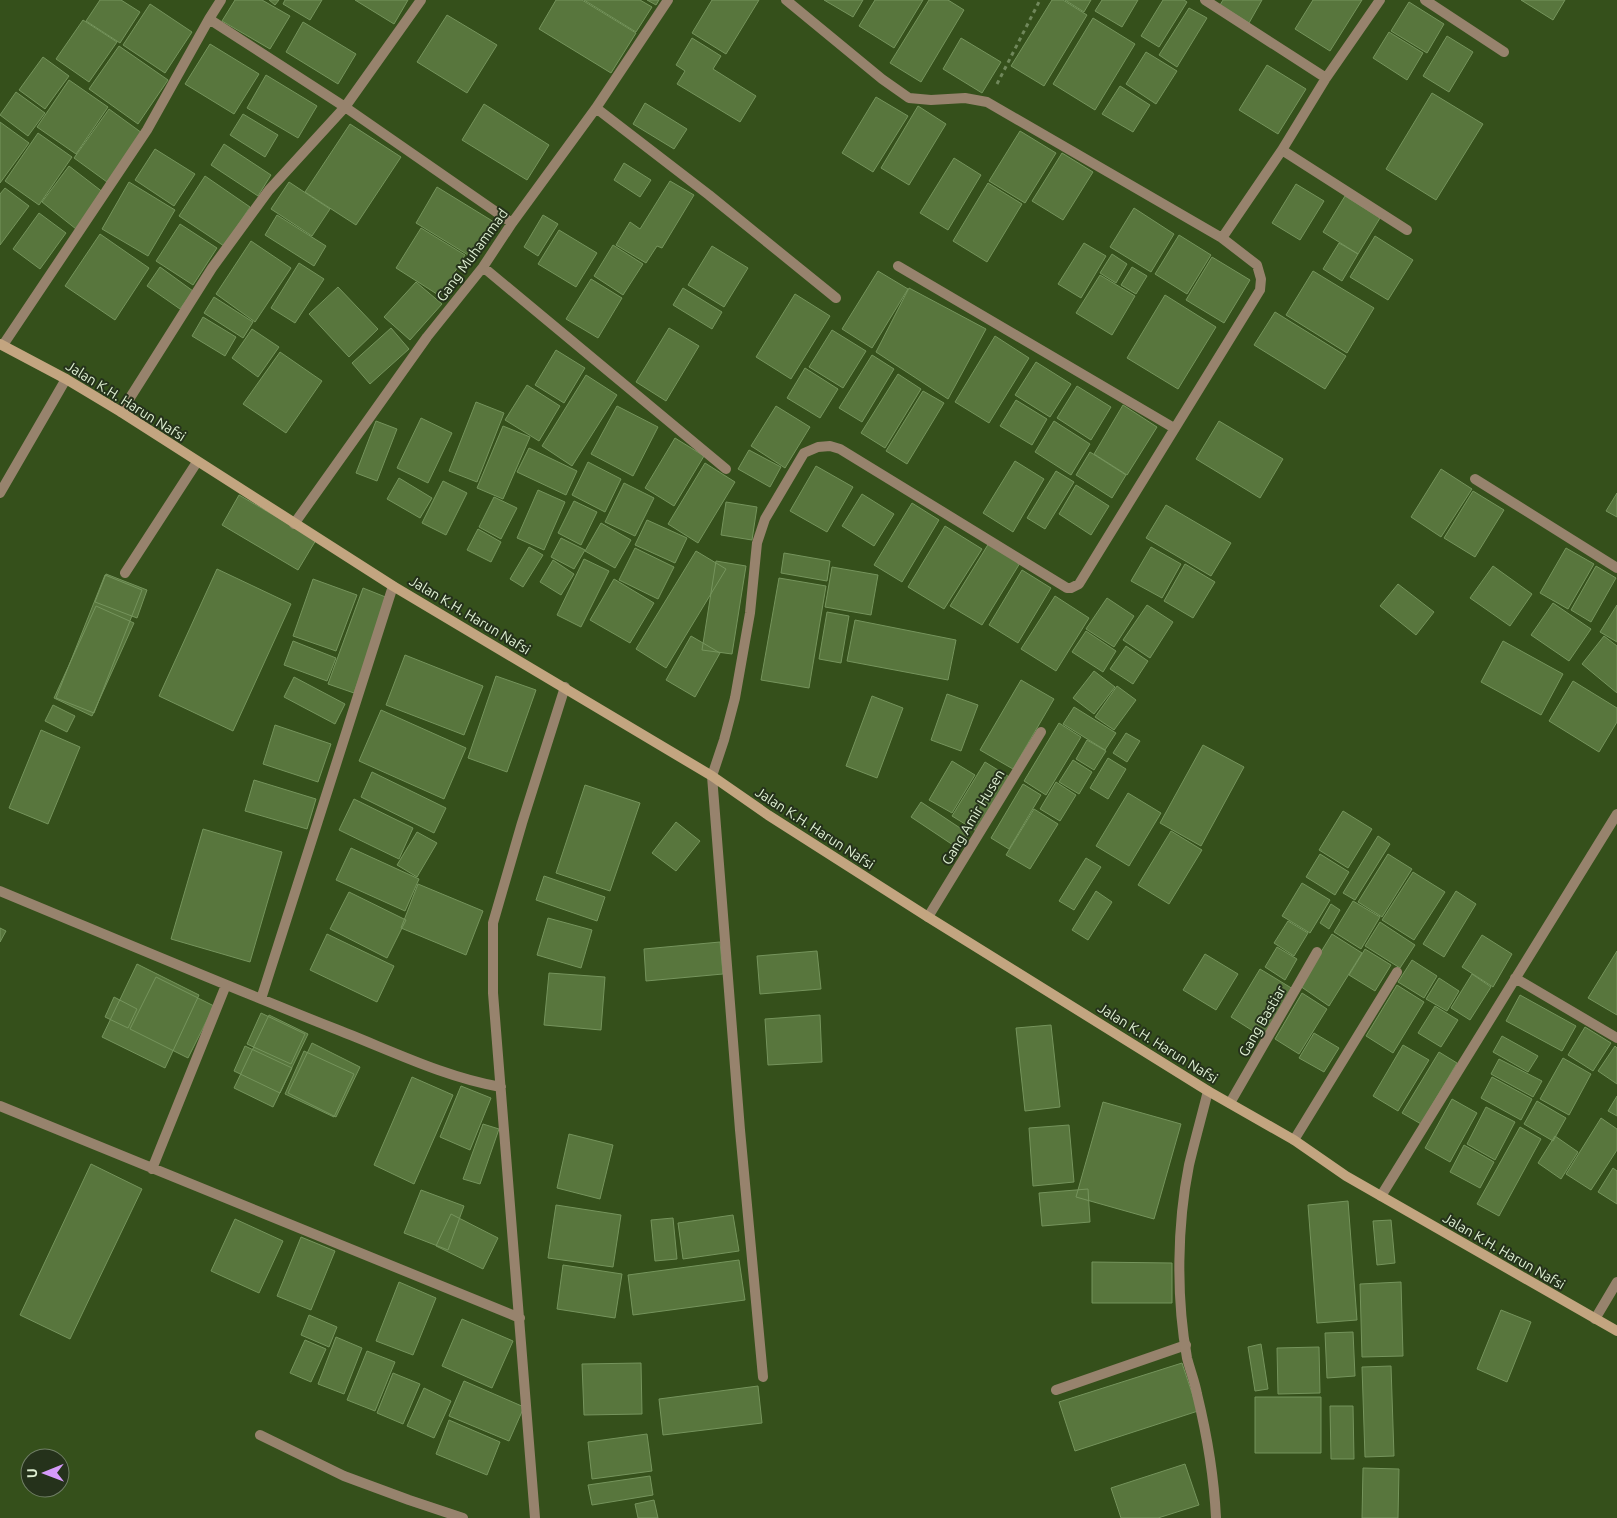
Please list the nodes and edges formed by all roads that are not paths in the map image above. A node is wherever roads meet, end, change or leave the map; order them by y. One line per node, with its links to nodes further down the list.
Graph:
1 (221, 0): 8 (street)
2 (421, 0): 11 (street)
3 (668, 0): 12 (street, Gang Muhammad)
4 (786, 0): 16 (street)
5 (1205, 0): 10 (street)
6 (1380, 0): 10 (street)
7 (1425, 0): 9 (street)
8 (209, 19): 11 (street); 20 (street)
9 (1504, 52)
10 (1326, 78): 13 (street)
11 (345, 107): 14 (street); 22 (street)
12 (596, 108): 14 (street, Gang Muhammad); 19 (street)
13 (1282, 150): 15 (street); 16 (street)
14 (512, 223): 18 (street, Gang Muhammad)
15 (1407, 230)
16 (1222, 238): 23 (street)
17 (898, 266): 23 (street)
18 (483, 267): 25 (street); 28 (street, Gang Muhammad)
19 (836, 298)
20 (2, 344): 21 (main road, Jalan K.H. Harun Nafsi)
21 (66, 379): 22 (main road, Jalan K.H. Harun Nafsi); 27 (street)
22 (121, 412): 24 (main road, Jalan K.H. Harun Nafsi)
23 (1174, 428): 34 (street)
24 (197, 462): 28 (main road, Jalan K.H. Harun Nafsi); 30 (street)
25 (726, 469)
26 (1475, 479): 29 (street)
27 (0, 493)
28 (294, 524): 31 (main road, Jalan K.H. Harun Nafsi)
29 (1617, 568)
30 (126, 573)
31 (393, 586): 32 (main road, Jalan K.H. Harun Nafsi); 42 (street)
32 (565, 687): 34 (main road, Jalan K.H. Harun Nafsi); 44 (street)
33 (1041, 732): 37 (street, Gang Amir Husen)
34 (712, 776): 37 (main road, Jalan K.H. Harun Nafsi); 56 (street)
35 (1617, 814): 40 (street)
36 (0, 891): 41 (street)
37 (928, 917): 45 (main road, Jalan K.H. Harun Nafsi)
38 (1317, 952): 46 (street, Gang Bastiar)
39 (1397, 972): 48 (street)
40 (1515, 978): 43 (street); 50 (street)
41 (226, 985): 42 (street); 49 (street)
42 (261, 1000): 44 (street)
43 (1617, 1038)
44 (501, 1087): 52 (street)
45 (1208, 1091): 46 (main road, Jalan K.H. Harun Nafsi); 55 (street)
46 (1230, 1103): 48 (main road, Jalan K.H. Harun Nafsi)
47 (0, 1106): 49 (street)
48 (1294, 1140): 50 (main road, Jalan K.H. Harun Nafsi)
49 (152, 1169): 52 (street)
50 (1381, 1196): 53 (main road, Jalan K.H. Harun Nafsi)
51 (1617, 1282): 53 (street)
52 (520, 1318): 60 (street)
53 (1595, 1319): 54 (main road, Jalan K.H. Harun Nafsi)
54 (1617, 1331)
55 (1186, 1344): 57 (street); 61 (street)
56 (763, 1377)
57 (1056, 1390)
58 (260, 1436): 59 (street)
59 (463, 1518)
60 (535, 1518)
61 (1216, 1518)

